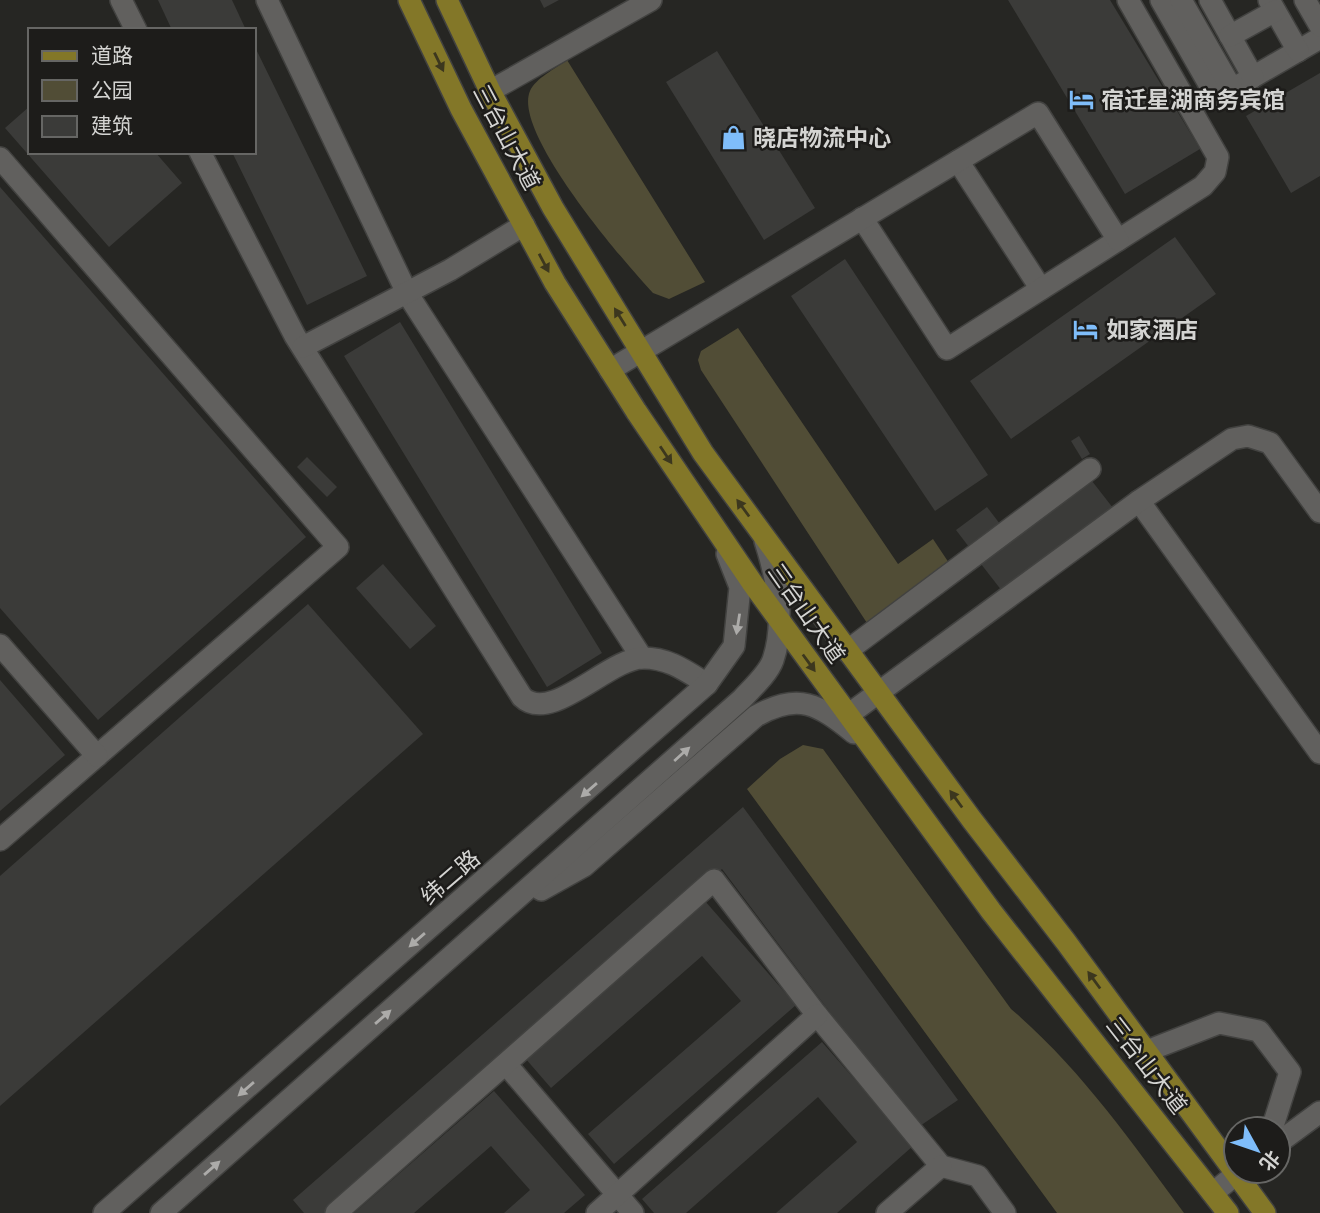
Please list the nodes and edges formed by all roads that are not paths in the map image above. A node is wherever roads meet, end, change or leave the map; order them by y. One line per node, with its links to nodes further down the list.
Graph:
1 (121, 0): 13 (street)
2 (267, 0): 27 (street)
3 (409, 0): 24 (main road, 三台山大道, one-way to 24)
4 (447, 0): 19 (main road, 三台山大道)
5 (651, 0): 19 (street)
6 (1128, 0): 25 (street)
7 (1161, 0): 18 (street)
8 (1181, 0): 18 (street)
9 (1210, 0): 14 (street)
10 (1305, 0): 12 (street)
11 (1272, 5): 14 (street); 16 (street)
12 (1320, 26)
13 (135, 28)
14 (1230, 36): 17 (street)
15 (1320, 38): 16 (street)
16 (1298, 51): 17 (street)
17 (1253, 77): 18 (street)
18 (1232, 89)
19 (490, 91): 29 (main road, 三台山大道, one-way to 19)
20 (201, 154): 28 (street)
21 (0, 158): 45 (street)
22 (958, 161): 23 (street); 25 (street); 26 (street)
23 (862, 218): 26 (street); 29 (street)
24 (524, 225): 27 (street); 30 (main road, 三台山大道, one-way to 30)
25 (1118, 240): 26 (street)
26 (1041, 289)
27 (407, 293): 28 (street); 39 (street)
28 (303, 347): 39 (street)
29 (641, 351): 30 (street); 35 (main road, 三台山大道, one-way to 29)
30 (610, 370): 34 (main road, 三台山大道, one-way to 34)
31 (1090, 469): 38 (street)
32 (1139, 501): 33 (street); 41 (street); 44 (street)
33 (1320, 512)
34 (720, 536): 36 (main road, 三台山大道); 40 (street, 纬二路, one-way to 40)
35 (764, 537): 36 (street); 38 (main road, 三台山大道)
36 (778, 619): 42 (main road, 三台山大道, one-way to 42); 47 (street, one-way to 36)
37 (0, 645): 45 (street)
38 (847, 651): 41 (main road, 三台山大道)
39 (642, 658): 40 (street)
40 (707, 684): 60 (street, 纬二路, one-way to 60)
41 (878, 694): 42 (street); 49 (main road, 三台山大道, one-way to 41)
42 (848, 716): 43 (main road, 三台山大道)
43 (870, 746): 47 (street); 58 (main road, 三台山大道)
44 (1320, 753)
45 (97, 756): 46 (street)
46 (0, 840)
47 (500, 914): 61 (street, one-way to 47)
48 (817, 1015): 50 (street); 55 (street); 59 (street)
49 (1147, 1051): 52 (street); 54 (main road, 三台山大道)
50 (506, 1063): 59 (street); 62 (street)
51 (1320, 1112): 53 (street)
52 (1276, 1115)
53 (1292, 1133)
54 (1222, 1150)
55 (941, 1166): 65 (street); 66 (street)
56 (1224, 1185): 58 (street)
57 (1247, 1185): 68 (main road, 三台山大道)
58 (1213, 1194): 67 (main road, 三台山大道)
59 (618, 1195): 63 (street); 64 (street)
60 (104, 1213)
61 (161, 1213)
62 (336, 1213)
63 (597, 1213)
64 (633, 1213)
65 (887, 1213)
66 (1005, 1213)
67 (1228, 1213)
68 (1265, 1213)

